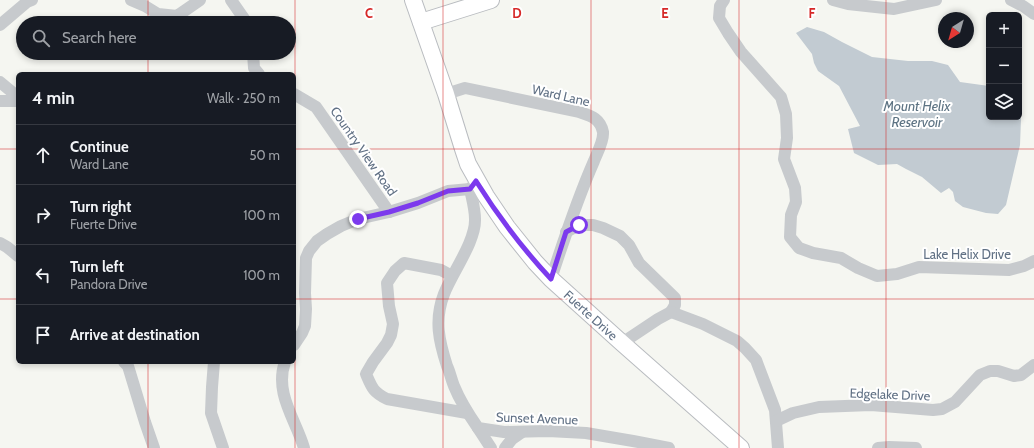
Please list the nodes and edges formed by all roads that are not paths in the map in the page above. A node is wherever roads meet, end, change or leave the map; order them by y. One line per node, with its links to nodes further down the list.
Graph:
1 (32, 0): 14 (street)
2 (131, 0): 3 (street)
3 (200, 0)
4 (231, 0): 12 (street)
5 (413, 0): 13 (main road, Fuerte Drive)
6 (491, 0): 13 (main road)
7 (724, 0): 28 (street, Lake Helix Drive)
8 (833, 0): 9 (street)
9 (936, 0)
10 (1011, 0): 11 (street)
11 (1034, 14)
12 (242, 16)
13 (421, 22): 18 (main road, Fuerte Drive)
14 (0, 25)
15 (253, 60): 16 (street)
16 (257, 72)
17 (0, 82): 19 (street)
18 (446, 94): 23 (main road, Fuerte Drive); 25 (street, Ward Lane)
19 (16, 95)
20 (296, 95): 24 (street, Country View Road)
21 (16, 100): 22 (street)
22 (0, 101)
23 (473, 185): 24 (street); 29 (street, Sunset Avenue); 30 (main road, Fuerte Drive)
24 (389, 212): 32 (street)
25 (566, 232): 30 (street, Ward Lane); 31 (street)
26 (0, 244): 27 (street)
27 (16, 254)
28 (1034, 261)
29 (452, 276): 38 (street, Sunset Avenue); 38 (street)
30 (551, 279): 33 (main road, Fuerte Drive)
31 (671, 312): 33 (street); 39 (street)
32 (296, 342)
33 (622, 343): 48 (main road, Fuerte Drive)
34 (126, 364): 42 (street)
35 (214, 364): 43 (street)
36 (285, 364): 44 (street)
37 (1034, 365): 39 (street, Edgelake Drive)
38 (467, 413): 40 (street, Sunset Avenue)
39 (776, 421): 49 (street)
40 (478, 428): 41 (street, Sunset Avenue); 45 (street)
41 (522, 432): 46 (street); 47 (street, Sunset Avenue)
42 (154, 448)
43 (223, 448)
44 (304, 448)
45 (490, 448)
46 (506, 448)
47 (668, 448)
48 (741, 448)
49 (778, 448)
50 (878, 448): 51 (street)
51 (916, 448)

